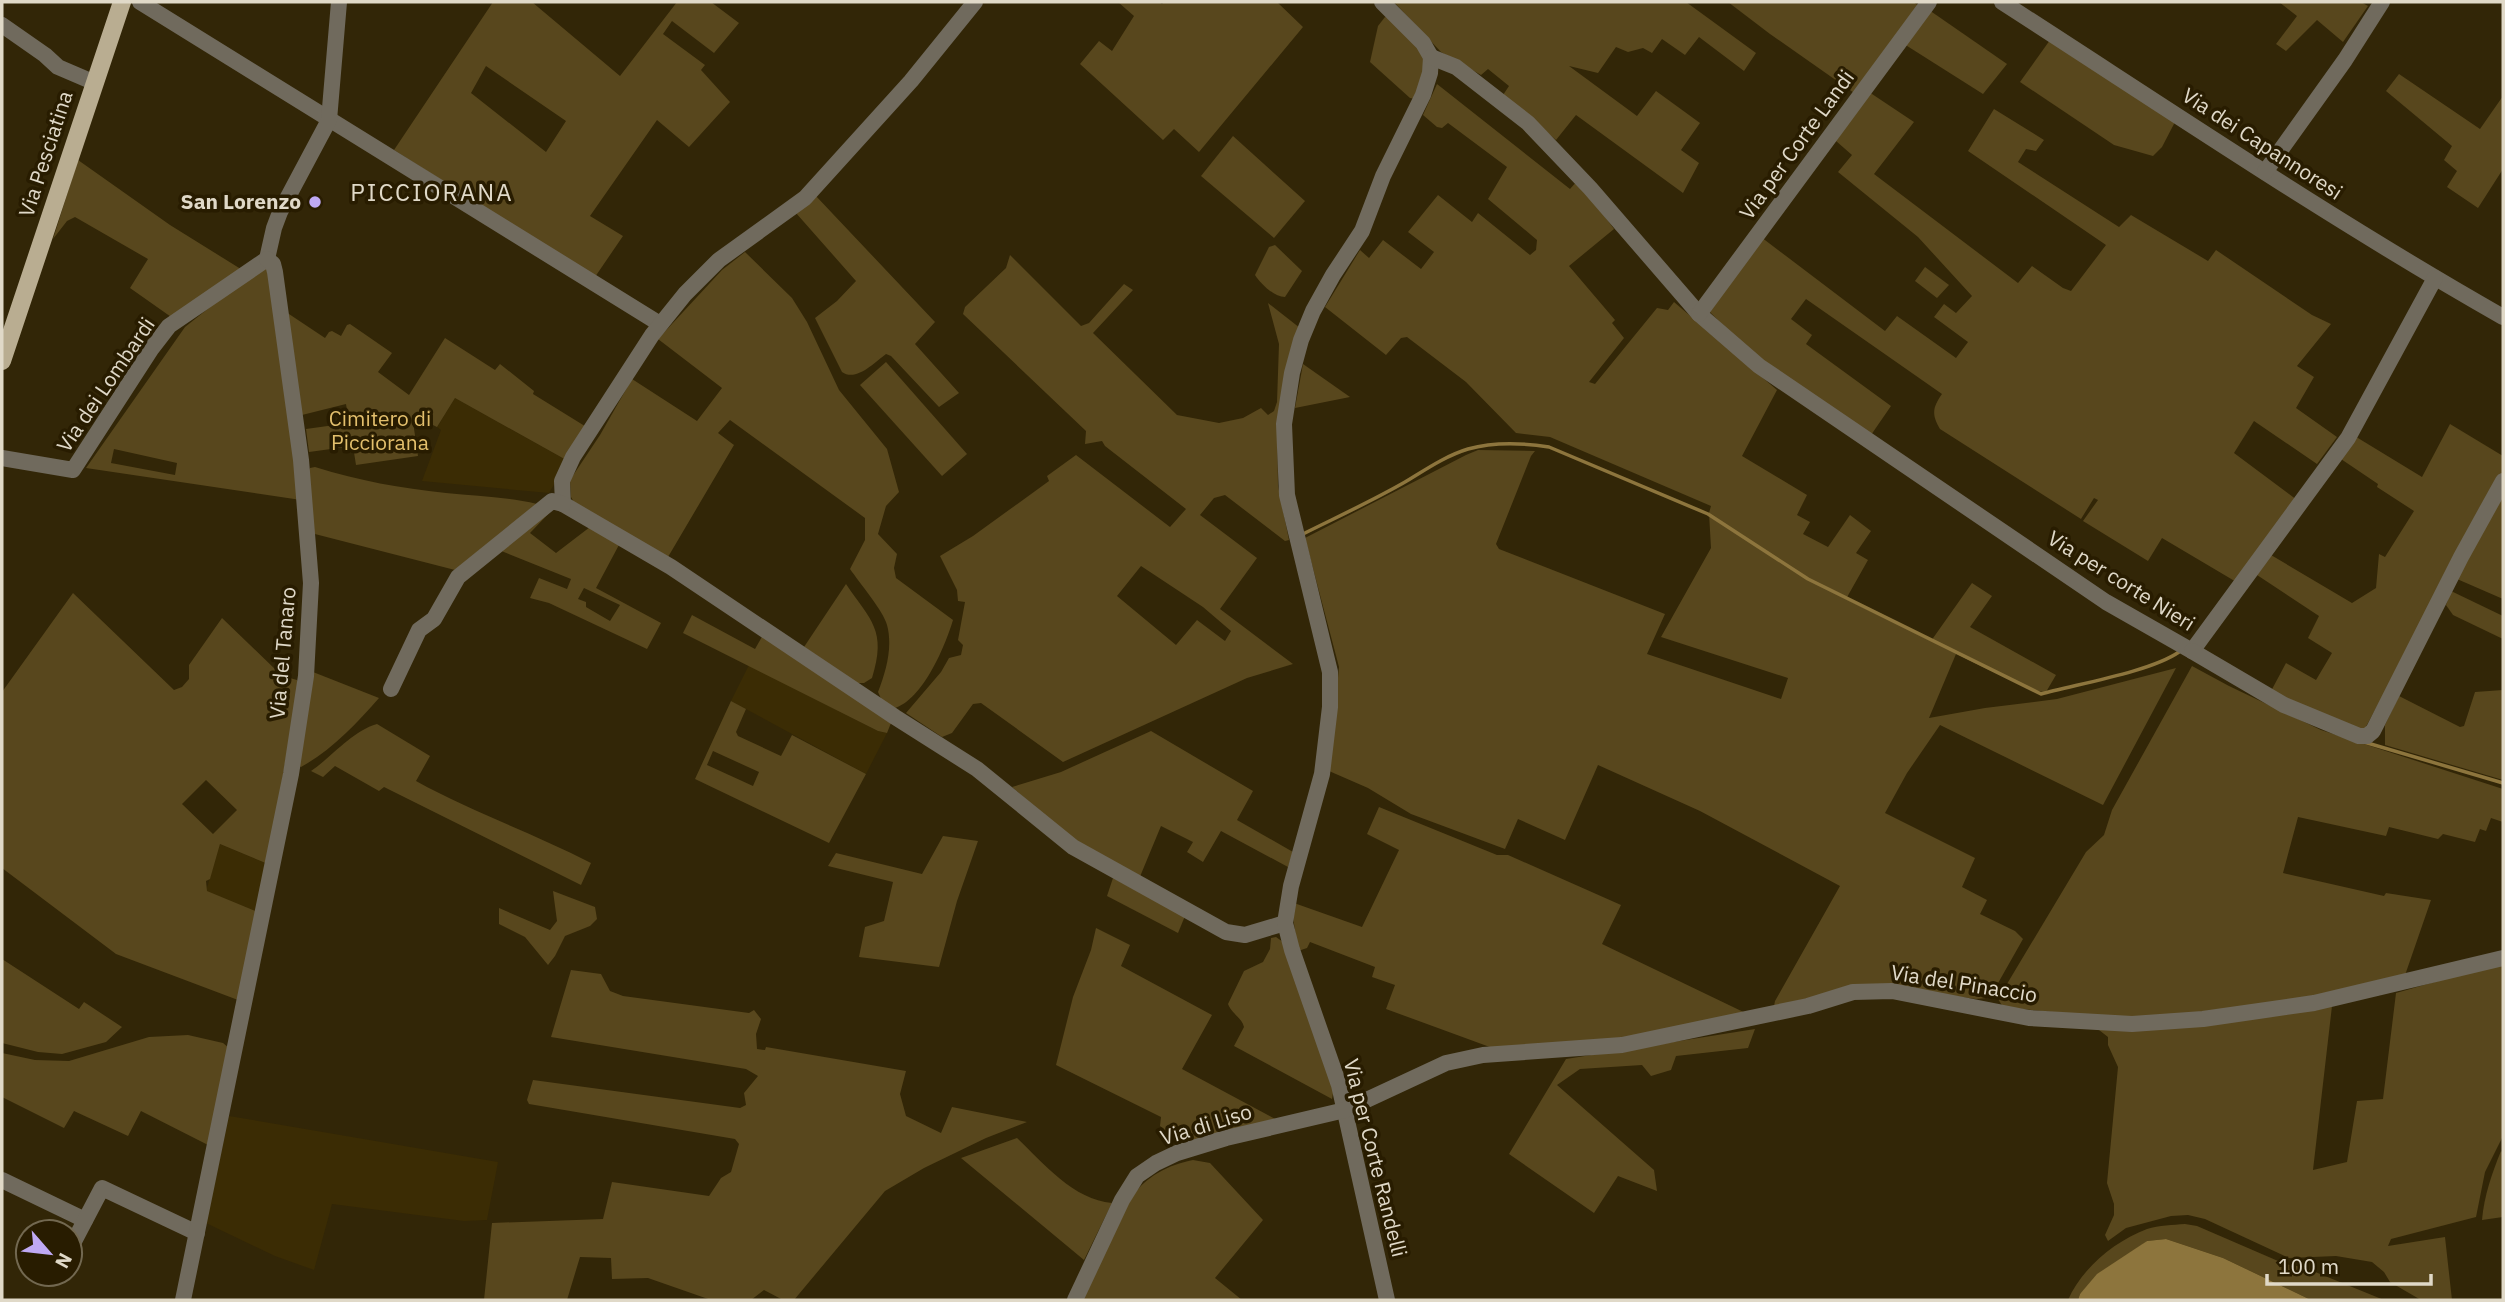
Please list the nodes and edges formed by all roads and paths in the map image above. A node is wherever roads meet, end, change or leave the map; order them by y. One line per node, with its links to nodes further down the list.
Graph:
1 (122, 2): 11 (main road, Via Pesciatina)
2 (140, 2): 12 (street)
3 (339, 2): 12 (street)
4 (975, 2): 18 (street)
5 (1382, 2): 10 (street)
6 (1928, 2): 16 (street, Via per Corte Landi)
7 (2002, 2): 13 (street, Via dei Capannoresi)
8 (2382, 2): 13 (street)
9 (2, 25): 11 (street)
10 (1431, 57): 16 (street, Via per corte Nieri); 25 (street, Via per Corte Randelli)
11 (93, 82): 19 (main road, Via Pesciatina)
12 (329, 120): 14 (street); 18 (street)
13 (2265, 172): 15 (street, Via dei Capannoresi)
14 (267, 259): 20 (street, Via dei Lombardi); 30 (street, Via del Tanaro)
15 (2435, 278): 17 (street, Via dei Capannoresi); 23 (street, Via per corte Nieri)
16 (1699, 314): 23 (street, Via per corte Nieri)
17 (2503, 317)
18 (660, 324): 22 (street)
19 (2, 361)
20 (2, 458)
21 (2503, 481): 23 (street)
22 (563, 504): 24 (street); 25 (street)
23 (2192, 651)
24 (391, 689)
25 (1285, 923): 27 (street, Via per Corte Randelli)
26 (2503, 958): 27 (street, Via del Pinaccio)
27 (1345, 1110): 32 (street, Via di Liso); 33 (street, Via per Corte Randelli)
28 (2, 1180): 29 (street)
29 (85, 1220): 30 (street)
30 (197, 1233): 31 (street, Via del Tanaro)
31 (183, 1300)
32 (1075, 1300)
33 (1387, 1300)

